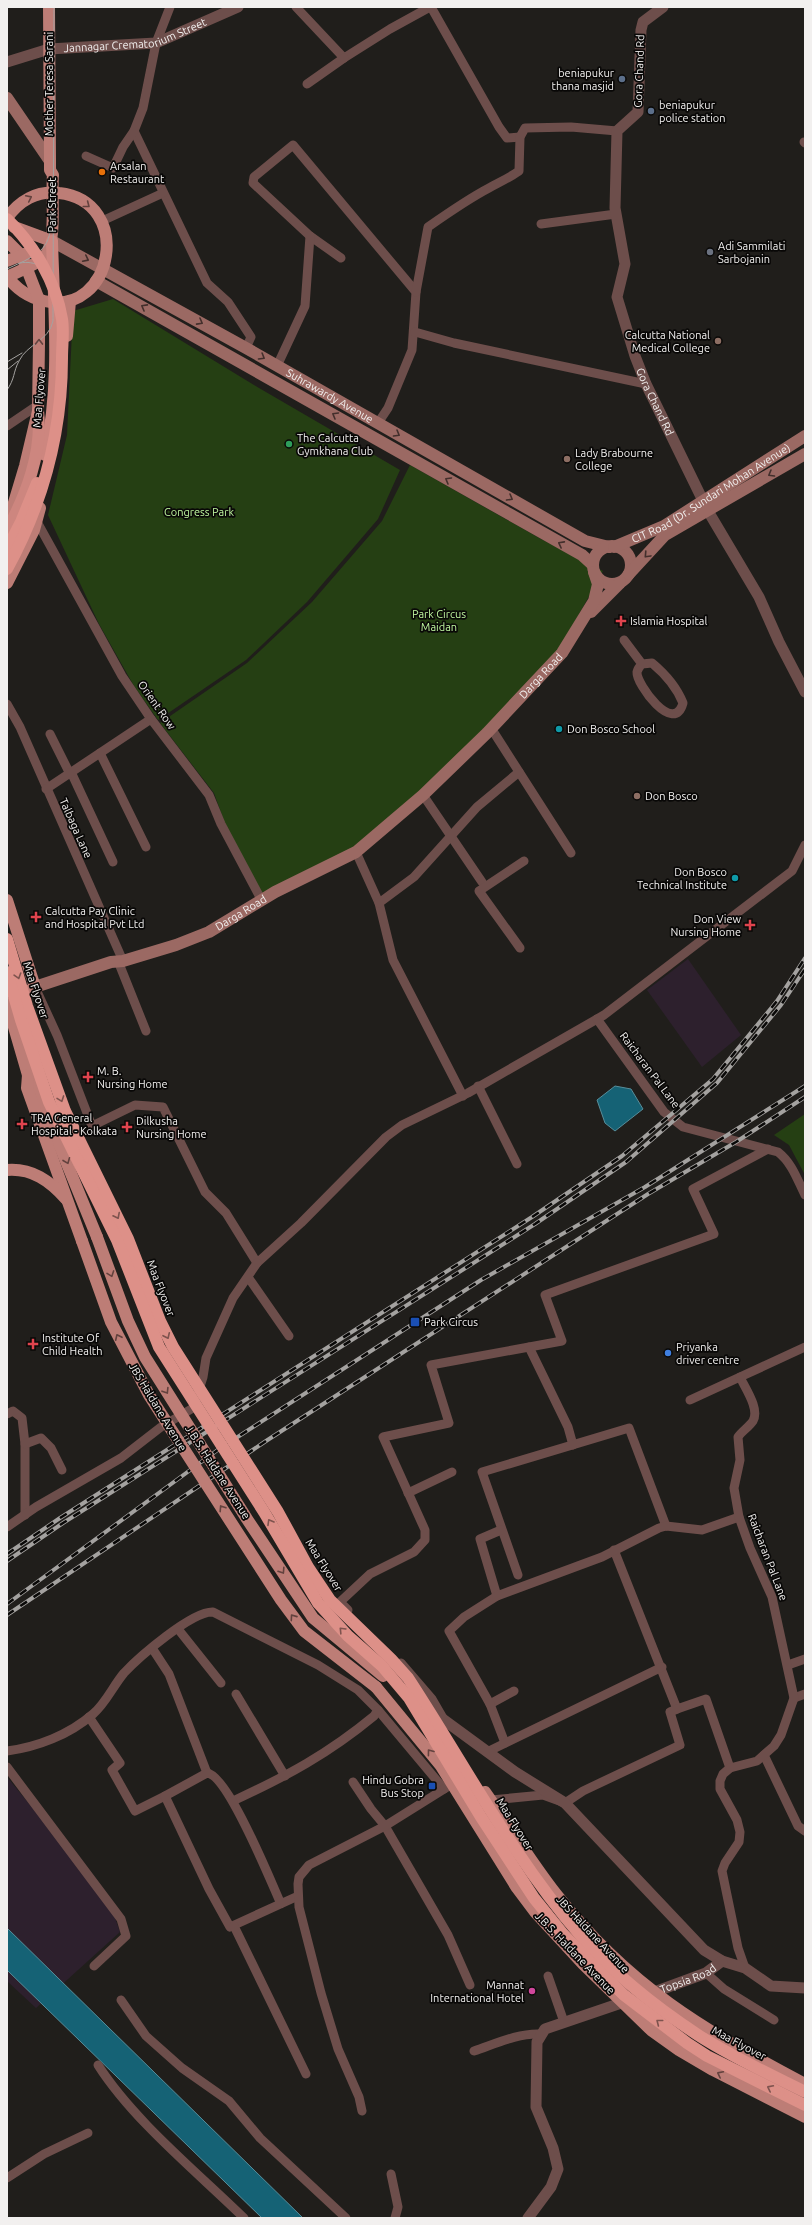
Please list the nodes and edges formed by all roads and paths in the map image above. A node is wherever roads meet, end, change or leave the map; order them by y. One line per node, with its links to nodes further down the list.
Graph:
1 (49, 7): 8 (main road, Mother Teresa Sarani)
2 (170, 7): 7 (street)
3 (238, 7): 7 (street, Jannagar Crematorium Street)
4 (296, 7): 9 (street)
5 (431, 7): 9 (street); 15 (street)
6 (663, 7): 14 (street, Gora Chand Rd)
7 (156, 44): 8 (street, Jannagar Crematorium Street); 13 (street)
8 (49, 49): 10 (street, Jannagar Crematorium Street); 17 (main road, Mother Teresa Sarani)
9 (344, 58): 11 (street)
10 (7, 62)
11 (307, 84)
12 (7, 98): 17 (main road)
13 (134, 131): 16 (street); 19 (street)
14 (618, 131): 15 (street); 20 (street, Gora Chand Rd)
15 (520, 137): 34 (street)
16 (86, 156)
17 (50, 166): 18 (main road, Park Street)
18 (49, 192): 21 (main road, one-way to 18); 22 (main road, one-way to 22); 26 (main road, Park Street)
19 (163, 193): 22 (street); 39 (street)
20 (616, 214): 24 (street); 41 (street, Gora Chand Rd)
21 (7, 219): 53 (highway, bridge)
22 (102, 221): 31 (main road)
23 (7, 224): 26 (main road)
24 (541, 224)
25 (310, 236): 28 (street); 34 (street); 40 (street)
26 (49, 240): 30 (main road); 31 (main road, Suhrawardy Avenue, one-way to 31); 37 (highway, Maa Flyover)
27 (7, 241): 30 (main road)
28 (341, 258)
29 (7, 261): 30 (main road)
30 (25, 261): 32 (main road); 35 (main road)
31 (104, 268): 33 (main road); 39 (main road, Suhrawardy Avenue, one-way to 39)
32 (7, 276): 35 (main road)
33 (96, 281): 36 (main road); 54 (main road, Suhrawardy Avenue, one-way to 33)
34 (416, 292): 38 (street)
35 (39, 300): 37 (main road); 42 (main road, one-way to 35)
36 (70, 301): 37 (main road); 49 (main road, Maa Flyover)
37 (55, 302): 52 (highway, Maa Flyover)
38 (415, 332): 41 (street); 43 (street)
39 (246, 348): 40 (main road, Suhrawardy Avenue, one-way to 40)
40 (277, 366): 43 (main road, Suhrawardy Avenue)
41 (646, 384): 47 (street, Gora Chand Rd)
42 (38, 408): 44 (street); 48 (main road); 50 (highway, Maa Flyover)
43 (378, 423): 51 (main road, Suhrawardy Avenue, one-way to 51)
44 (7, 426)
45 (805, 436): 47 (main road, CIT Road (Dr. Sundari Mohan Avenue))
46 (805, 454): 47 (main road, CIT Road (Dr. Sundari Mohan Avenue), one-way to 47)
47 (706, 506): 51 (main road, CIT Road (Dr. Sundari Mohan Avenue)); 55 (main road, CIT Road (Dr. Sundari Mohan Avenue), one-way to 55); 60 (street, Gora Chand Rd)
48 (7, 516)
49 (36, 520): 56 (main road, Maa Flyover); 62 (street, Orient Row)
50 (7, 530)
51 (612, 547): 54 (main road); 55 (main road)
52 (7, 549)
53 (7, 569)
54 (594, 569): 55 (main road); 57 (main road, Darga Road)
55 (624, 578): 57 (main road, Darga Road)
56 (7, 583)
57 (585, 618): 63 (main road, Darga Road)
58 (624, 640): 59 (street)
59 (642, 664): 59 (street)
60 (805, 692)
61 (7, 704): 68 (street, Talbaga Lane)
62 (151, 719): 65 (street); 79 (street, Orient Row)
63 (490, 728): 66 (street); 69 (main road, Darga Road)
64 (50, 734): 67 (street)
65 (100, 753): 67 (street); 72 (street)
66 (519, 772): 70 (street); 74 (street)
67 (70, 773): 68 (street); 76 (street)
68 (46, 789): 83 (street, Talbaga Lane)
69 (423, 795): 70 (street); 73 (main road, Darga Road)
70 (451, 836): 77 (street); 80 (street)
71 (805, 845): 87 (street)
72 (146, 847)
73 (356, 852): 79 (main road, Darga Road); 80 (street)
74 (571, 852)
75 (524, 861): 82 (street)
76 (113, 862)
77 (482, 882)
78 (7, 900): 85 (main road, Maa Flyover)
79 (262, 901): 83 (main road, Darga Road)
80 (379, 904): 91 (street)
81 (7, 939): 175 (highway, Maa Flyover, one-way to 175, bridge)
82 (520, 948)
83 (120, 961): 85 (main road, Darga Road); 88 (street, Talbaga Lane)
84 (7, 972): 176 (highway, Maa Flyover, one-way to 84, bridge)
85 (36, 987): 86 (main road); 98 (street)
86 (7, 1004): 89 (main road, JBS Haldane Avenue)
87 (597, 1019): 90 (street); 92 (street, Raicharan Pal Lane)
88 (146, 1032)
89 (28, 1075): 96 (main road, JBS Haldane Avenue); 97 (main road, JBS Haldane Avenue, one-way to 97)
90 (478, 1086): 91 (street); 93 (street)
91 (463, 1096): 98 (street)
92 (768, 1149): 95 (street, Raicharan Pal Lane); 101 (street)
93 (517, 1164)
94 (7, 1170): 96 (main road)
95 (805, 1195)
96 (68, 1202): 126 (main road, JBS Haldane Avenue, one-way to 96, bridge)
97 (98, 1237): 124 (main road, J.B.S. Haldane Avenue, one-way to 124, bridge)
98 (257, 1263): 99 (street)
99 (248, 1277): 100 (street); 111 (street)
100 (289, 1336)
101 (529, 1347): 107 (street); 110 (street)
102 (805, 1347): 103 (street)
103 (740, 1376): 104 (street); 112 (street, Raicharan Pal Lane)
104 (690, 1400)
105 (7, 1414): 106 (street)
106 (25, 1444): 108 (street); 111 (street)
107 (573, 1445): 113 (street); 115 (street)
108 (62, 1470)
109 (452, 1472): 110 (street)
110 (408, 1493): 136 (street)
111 (25, 1515): 114 (street)
112 (739, 1517): 113 (street); 122 (street, Raicharan Pal Lane)
113 (666, 1526): 116 (street)
114 (7, 1527)
115 (501, 1530): 117 (street); 118 (street)
116 (614, 1550): 118 (street); 123 (street)
117 (518, 1574)
118 (497, 1596): 132 (street)
119 (178, 1629): 120 (street); 125 (street); 134 (street)
120 (152, 1648): 135 (street); 143 (street)
121 (805, 1659): 122 (street)
122 (788, 1665): 131 (street, Raicharan Pal Lane)
123 (662, 1667): 133 (street); 137 (street)
124 (383, 1676): 127 (main road, JBS Haldane Avenue)
125 (221, 1682)
126 (376, 1687): 147 (main road, J.B.S. Haldane Avenue, one-way to 126)
127 (398, 1690): 136 (street); 144 (main road, JBS Haldane Avenue)
128 (514, 1691): 132 (street)
129 (236, 1694): 145 (street)
130 (805, 1694): 131 (street)
131 (794, 1698): 140 (street, Raicharan Pal Lane)
132 (490, 1704): 137 (street)
133 (678, 1709): 142 (street); 151 (street)
134 (378, 1710): 145 (street); 147 (street)
135 (89, 1717): 138 (street); 148 (street)
136 (444, 1720): 139 (street)
137 (505, 1743): 139 (street)
138 (7, 1751)
139 (487, 1752): 151 (street)
140 (764, 1755): 142 (street, Raicharan Pal Lane); 154 (street)
141 (7, 1767): 159 (street)
142 (730, 1768): 160 (street)
143 (207, 1773): 148 (street); 150 (street)
144 (472, 1773): 147 (street); 149 (main road, JBS Haldane Avenue)
145 (285, 1776): 150 (street)
146 (353, 1782): 153 (street)
147 (448, 1786): 152 (main road, J.B.S. Haldane Avenue); 153 (street)
148 (165, 1796): 157 (street)
149 (491, 1800): 151 (street); 152 (street); 165 (main road, JBS Haldane Avenue)
150 (233, 1801): 156 (street)
151 (565, 1802): 158 (street)
152 (470, 1813): 167 (main road, J.B.S. Haldane Avenue)
153 (385, 1826): 155 (street); 163 (street)
154 (805, 1831)
155 (298, 1896): 156 (street); 177 (street)
156 (281, 1904): 157 (street)
157 (234, 1926): 173 (street)
158 (722, 1962): 160 (street); 161 (street, Topsia Road)
159 (94, 1966)
160 (744, 1968): 164 (street)
161 (706, 1973): 165 (street, Topsia Road); 168 (street)
162 (548, 1976): 169 (street)
163 (470, 1985)
164 (805, 1988)
165 (653, 1993): 167 (street, Topsia Road); 174 (main road, JBS Haldane Avenue)
166 (121, 2000): 183 (street)
167 (621, 2002): 169 (street, Topsia Road); 178 (main road, J.B.S. Haldane Avenue, one-way to 167)
168 (774, 2020)
169 (564, 2022): 170 (street, Topsia Road)
170 (540, 2034): 171 (street); 185 (street)
171 (474, 2051)
172 (98, 2065): 182 (street)
173 (306, 2074)
174 (805, 2084)
175 (805, 2092)
176 (805, 2105)
177 (362, 2111)
178 (805, 2117)
179 (88, 2134): 181 (street)
180 (391, 2174): 184 (street)
181 (7, 2178)
182 (244, 2218)
183 (346, 2218)
184 (395, 2218)
185 (528, 2218)

